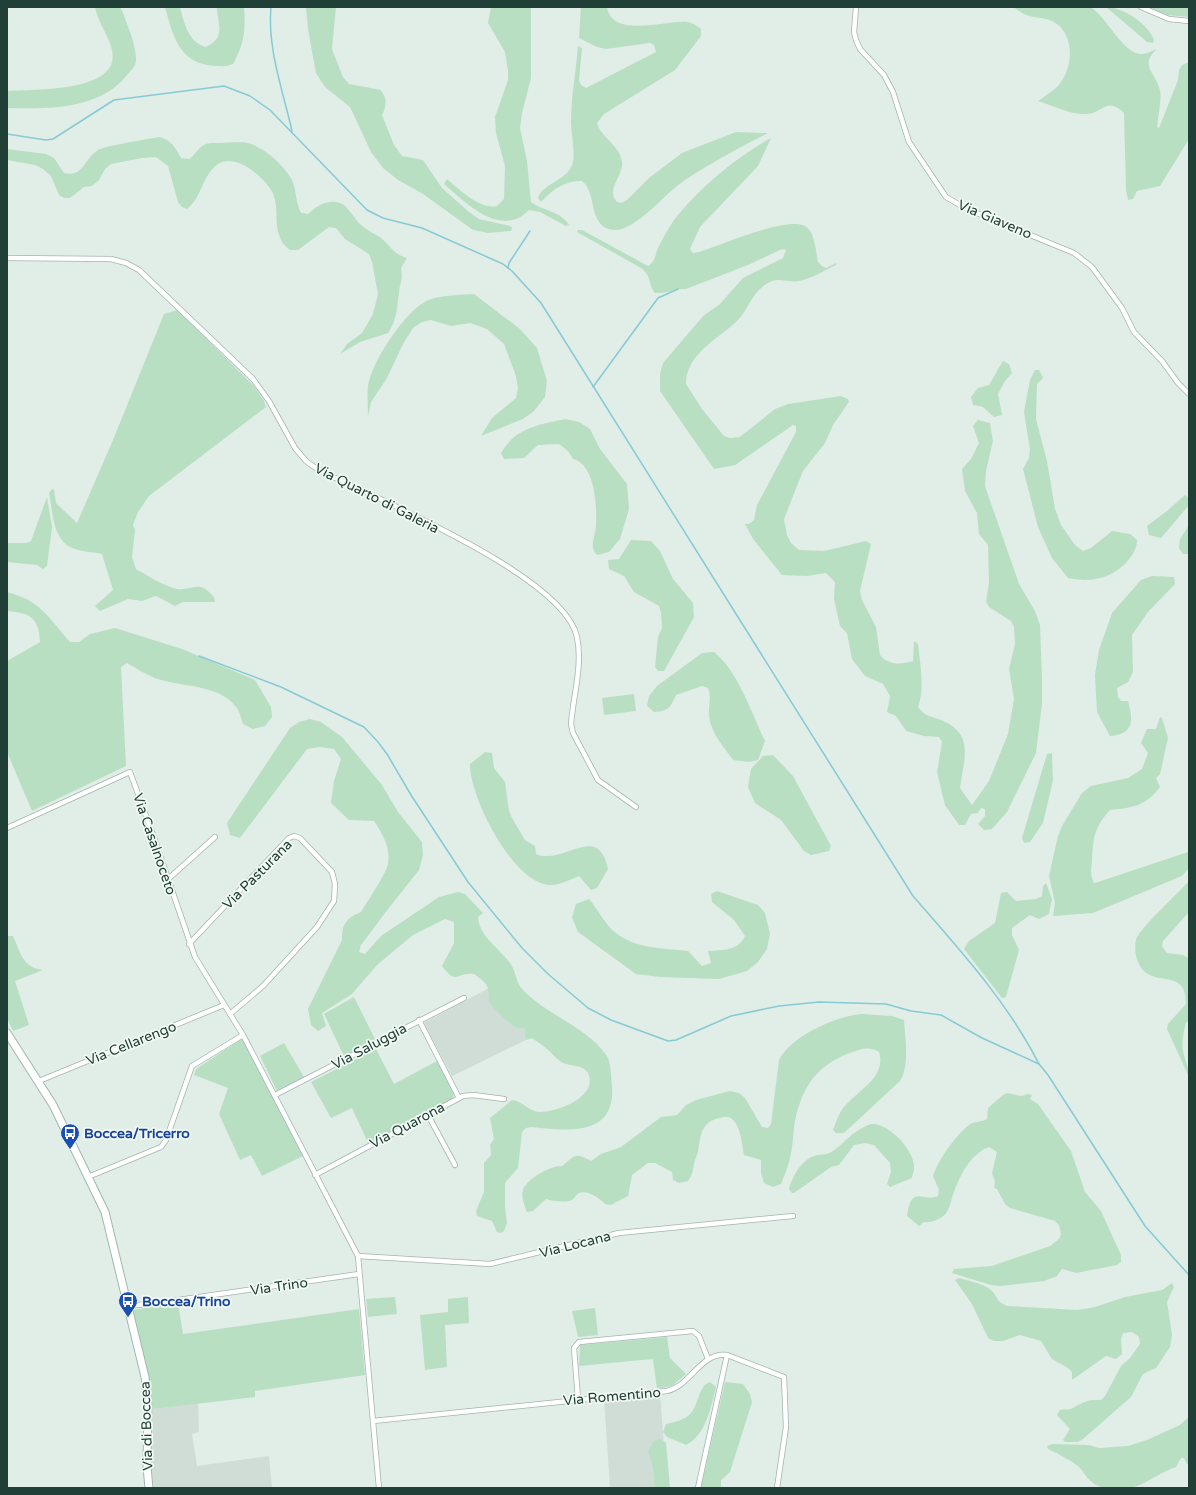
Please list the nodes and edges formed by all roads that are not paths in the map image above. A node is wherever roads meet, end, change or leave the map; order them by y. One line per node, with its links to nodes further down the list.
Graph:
1 (856, 7): 5 (street, Via Giaveno)
2 (1141, 7): 3 (street)
3 (1189, 21)
4 (7, 258): 6 (street, Via Quarto di Galeria)
5 (1189, 394)
6 (636, 807)
7 (7, 828): 9 (street, Via Casalnoceto)
8 (215, 837): 9 (street)
9 (168, 880): 10 (street, Via Casalnoceto)
10 (189, 944): 12 (street, Via Casalnoceto); 13 (street, Via Pasturana)
11 (464, 998): 14 (street, Via Saluggia)
12 (224, 1005): 13 (street, Via Casalnoceto); 17 (street, Via Cellarengo)
13 (230, 1014): 16 (street, Via Casalnoceto)
14 (419, 1020): 18 (street, Via Saluggia); 19 (street)
15 (7, 1033): 17 (street, Via di Boccea)
16 (243, 1034): 18 (street, Via Casalnoceto); 24 (street)
17 (39, 1081): 24 (street, Via di Boccea)
18 (275, 1095): 23 (street, Via Casalnoceto)
19 (459, 1098): 20 (street, Via Quarona); 21 (street, Via Quarona)
20 (504, 1099)
21 (428, 1115): 22 (street); 23 (street, Via Quarona)
22 (455, 1165)
23 (315, 1175): 26 (street, Via Casalnoceto)
24 (88, 1177): 28 (street, Via di Boccea)
25 (794, 1216): 26 (street, Via Locana)
26 (358, 1256): 27 (street)
27 (359, 1274): 28 (street, Via Trino); 32 (street)
28 (127, 1306): 33 (street, Via di Boccea)
29 (727, 1355): 30 (street, Via Romentino); 35 (street); 36 (street)
30 (708, 1360): 31 (street, Via Romentino); 31 (street)
31 (578, 1399): 32 (street, Via Romentino)
32 (373, 1421): 34 (street)
33 (149, 1488)
34 (379, 1488)
35 (698, 1488)
36 (777, 1488)

